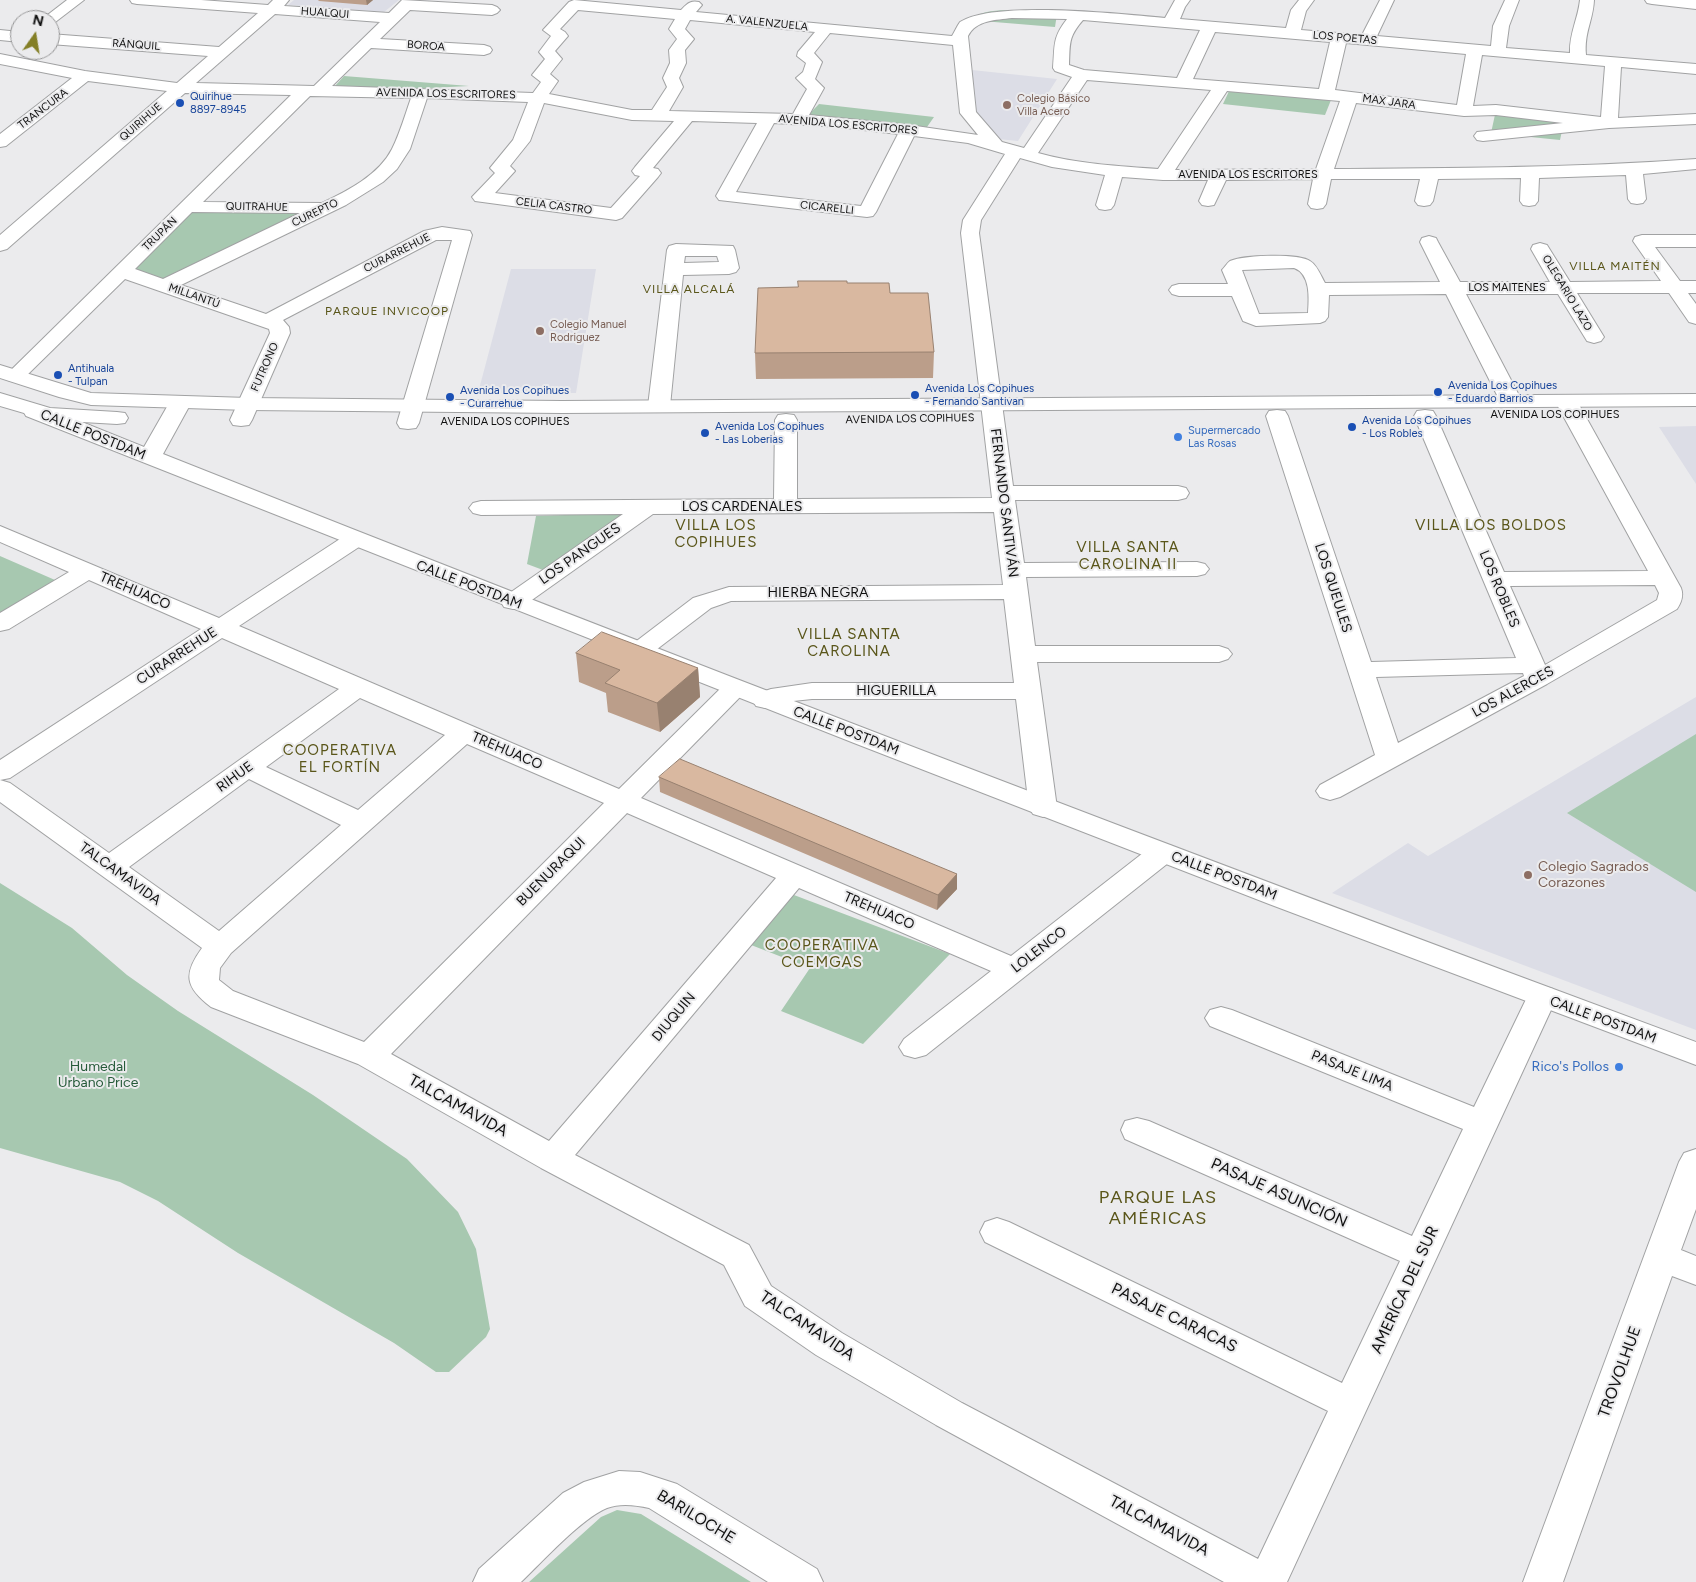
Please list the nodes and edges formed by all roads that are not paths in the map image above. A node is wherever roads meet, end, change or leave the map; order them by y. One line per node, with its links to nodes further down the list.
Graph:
1 (77, 0): 16 (street)
2 (137, 0): 14 (street, HUALQUI)
3 (698, 0): 17 (street)
4 (1103, 0): 19 (street)
5 (1183, 0): 22 (street)
6 (1307, 0): 26 (street)
7 (1387, 0): 29 (street)
8 (1512, 0): 35 (street)
9 (1587, 0): 37 (street)
10 (1652, 0): 13 (street)
11 (408, 2): 15 (street); 20 (street, TRUPÁN)
12 (979, 2): 18 (street)
13 (1696, 4)
14 (277, 5): 20 (street, HUALQUI); 34 (street, QUIRIHUE)
15 (492, 10)
16 (60, 12)
17 (685, 15): 25 (street, A. VALENZUELA); 50 (street, A. VALENZUELA); 55 (street)
18 (993, 15): 19 (street, LOS POETAS); 21 (street, LOS POETAS)
19 (1086, 15): 22 (street, LOS POETAS); 24 (street)
20 (392, 18): 31 (street, TRUPÁN)
21 (974, 20): 24 (street); 30 (street)
22 (1170, 23): 23 (street, LOS POETAS)
23 (1210, 26): 26 (street, LOS POETAS); 44 (street)
24 (1067, 28): 42 (street)
25 (826, 29): 30 (street, A. VALENZUELA); 59 (street)
26 (1292, 34): 27 (street, LOS POETAS)
27 (1339, 38): 29 (street, LOS POETAS); 49 (street)
28 (60, 40): 34 (street, RÁNQUIL)
29 (1368, 40): 33 (street, LOS POETAS)
30 (961, 41): 54 (street)
31 (367, 43): 32 (street, BOROA); 47 (street, TRUPÁN)
32 (484, 50)
33 (1474, 50): 35 (street, LOS POETAS); 52 (street)
34 (223, 52): 46 (street, QUIRIHUE)
35 (1498, 52): 37 (street, LOS POETAS)
36 (0, 59): 39 (street, AVENIDA LOS ESCRITORES)
37 (1578, 59): 38 (street, LOS POETAS)
38 (1613, 62): 41 (street, LOS POETAS); 61 (street)
39 (22, 64): 40 (street); 43 (street, AVENIDA LOS ESCRITORES)
40 (0, 69)
41 (1696, 69)
42 (1082, 75): 44 (street, MAX JARA); 67 (street, FERNANDO SANTIVÁN)
43 (85, 76): 46 (street, AVENIDA LOS ESCRITORES); 62 (street, TRANCURA)
44 (1183, 82): 45 (street, MAX JARA)
45 (1223, 85): 49 (street, MAX JARA); 74 (street)
46 (181, 88): 47 (street, AVENIDA LOS ESCRITORES); 87 (street, QUIRIHUE)
47 (311, 92): 48 (street, AVENIDA LOS ESCRITORES); 83 (street, TRUPÁN)
48 (421, 93): 50 (street, AVENIDA LOS ESCRITORES); 84 (street, CUREPTO)
49 (1326, 94): 51 (street, MAX JARA)
50 (538, 97): 55 (street, AVENIDA LOS ESCRITORES); 56 (street, CELIA CASTRO)
51 (1350, 97): 52 (street, MAX JARA); 76 (street)
52 (1464, 111): 53 (street, MAX JARA)
53 (1490, 111): 61 (street, MAX JARA); 64 (street)
54 (968, 113): 63 (street); 66 (street)
55 (657, 116): 56 (street, AVENIDA LOS ESCRITORES)
56 (687, 116): 57 (street, AVENIDA LOS ESCRITORES)
57 (768, 118): 59 (street, AVENIDA LOS ESCRITORES); 63 (street, CICARELLI)
58 (0, 119): 62 (street)
59 (798, 119): 63 (street, AVENIDA LOS ESCRITORES)
60 (1696, 119): 61 (street, MAX JARA)
61 (1609, 123): 64 (street)
62 (22, 125): 65 (street, TRANCURA)
63 (917, 130): 66 (street, AVENIDA LOS ESCRITORES)
64 (1483, 136): 73 (street)
65 (0, 142)
66 (995, 144): 67 (street, AVENIDA LOS ESCRITORES)
67 (1022, 153): 70 (street, AVENIDA LOS ESCRITORES); 110 (street, FERNANDO SANTIVÁN)
68 (1696, 164): 69 (street, AVENIDA LOS ESCRITORES)
69 (1634, 169): 71 (street, AVENIDA LOS ESCRITORES); 77 (street)
70 (1115, 171): 74 (street, AVENIDA LOS ESCRITORES); 82 (street)
71 (1530, 173): 73 (street, AVENIDA LOS ESCRITORES); 80 (street)
72 (1430, 174): 73 (street, AVENIDA LOS ESCRITORES); 76 (street, AVENIDA LOS ESCRITORES); 79 (street)
73 (1480, 174)
74 (1163, 175): 75 (street, AVENIDA LOS ESCRITORES)
75 (1219, 176): 76 (street, AVENIDA LOS ESCRITORES); 78 (street)
76 (1323, 176): 81 (street)
77 (1637, 199)
78 (1208, 201)
79 (1424, 201)
80 (1528, 201)
81 (1317, 204)
82 (1105, 205)
83 (188, 206): 84 (street, QUITRAHUE); 90 (street, TRUPÁN)
84 (326, 208): 91 (street, CUREPTO)
85 (1696, 240): 92 (street)
86 (1429, 242): 94 (street)
87 (0, 245)
88 (1540, 249): 95 (street, OLEGARIO LAZO)
89 (674, 269): 106 (street)
90 (121, 271): 91 (street, MILLANTÚ); 102 (street, TRUPÁN)
91 (163, 286): 100 (street, MILLANTÚ)
92 (1674, 287): 93 (street, LOS MAITENES); 95 (street, LOS MAITENES); 99 (street)
93 (1696, 287)
94 (1454, 288): 95 (street, LOS MAITENES); 96 (street, LOS MAITENES); 105 (street)
95 (1564, 288): 101 (street, OLEGARIO LAZO)
96 (1319, 289): 98 (street); 98 (street)
97 (1179, 290): 98 (street)
98 (1240, 290)
99 (1696, 318)
100 (267, 320): 111 (street, FUTRONO); 112 (street, CURARREHUE)
101 (1594, 337)
102 (7, 373): 109 (street, CALLE POSTDAM)
103 (0, 399): 108 (street, CALLE POSTDAM)
104 (1696, 400): 107 (street, AVENIDA LOS COPIHUES)
105 (1511, 401): 107 (street, AVENIDA LOS COPIHUES); 110 (street, AVENIDA LOS COPIHUES)
106 (659, 406): 110 (street, AVENIDA LOS COPIHUES); 112 (street, AVENIDA LOS COPIHUES)
107 (1570, 408): 113 (street, AVENIDA LOS COPIHUES); 115 (street, AVENIDA LOS COPIHUES); 127 (street, LOS ALERCES)
108 (34, 411): 109 (street, AVENIDA LOS COPIHUES); 117 (street, CALLE POSTDAM)
109 (175, 411): 111 (street, AVENIDA LOS COPIHUES); 117 (street)
110 (992, 411): 114 (street, AVENIDA LOS COPIHUES); 116 (street, AVENIDA LOS COPIHUES); 119 (street, FERNANDO SANTIVÁN)
111 (245, 412): 112 (street, AVENIDA LOS COPIHUES)
112 (411, 414): 116 (street, AVENIDA LOS COPIHUES)
113 (1696, 414)
114 (1277, 416): 115 (street, AVENIDA LOS COPIHUES); 136 (street, LOS QUEULES)
115 (1425, 416): 128 (street, LOS ROBLES)
116 (786, 420): 120 (street)
117 (150, 457): 124 (street, CALLE POSTDAM)
118 (1178, 493): 119 (street, LOS CARDENALES)
119 (1003, 499): 120 (street, LOS CARDENALES); 129 (street, FERNANDO SANTIVÁN)
120 (785, 506): 121 (street, LOS CARDENALES)
121 (648, 507): 122 (street, LOS CARDENALES); 130 (street, LOS PANGUES)
122 (481, 508)
123 (0, 533): 126 (street, TREHUACO)
124 (354, 540): 130 (street, CALLE POSTDAM); 132 (street, CURARREHUE)
125 (1197, 569): 129 (street, HIERBA NEGRA)
126 (87, 571): 131 (street); 132 (street, TREHUACO)
127 (1663, 578): 128 (street); 137 (street, LOS ALERCES)
128 (1495, 579): 137 (street, LOS ROBLES)
129 (1014, 581): 133 (street, HIERBA NEGRA); 134 (street, FERNANDO SANTIVÁN)
130 (513, 602): 133 (street, CALLE POSTDAM)
131 (0, 624)
132 (220, 628): 138 (street, TREHUACO); 145 (street, CURARREHUE)
133 (639, 651): 139 (street, CALLE POSTDAM)
134 (1023, 654): 135 (street); 140 (street, FERNANDO SANTIVÁN)
135 (1218, 654)
136 (1361, 670): 137 (street, LOS ALERCES); 143 (street, LOS QUEULES)
137 (1535, 672): 143 (street, LOS ALERCES)
138 (358, 687): 142 (street, TREHUACO); 144 (street, RIHUE)
139 (735, 688): 141 (street, CALLE POSTDAM); 148 (street, BUENURAQUI)
140 (1028, 692): 141 (street, HIGUERILLA); 149 (street, FERNANDO SANTIVÁN)
141 (765, 700): 149 (street, CALLE POSTDAM)
142 (464, 732): 148 (street, TREHUACO); 150 (street)
143 (1390, 759): 147 (street, LOS ALERCES)
144 (248, 768): 150 (street); 152 (street, RIHUE)
145 (0, 772)
146 (0, 789): 152 (street, TALCAMAVIDA)
147 (1330, 791)
148 (622, 800): 153 (street, TREHUACO); 160 (street, BUENURAQUI)
149 (1044, 808): 151 (street, CALLE POSTDAM)
150 (361, 823): 154 (street)
151 (1162, 853): 155 (street, LOLENCO); 156 (street, CALLE POSTDAM)
152 (111, 866): 154 (street, TALCAMAVIDA)
153 (795, 874): 155 (street, TREHUACO); 163 (street, DIUQUIN)
154 (220, 946): 160 (street, TALCAMAVIDA)
155 (1014, 969): 158 (street, LOLENCO)
156 (1542, 997): 159 (street, CALLE POSTDAM); 161 (street, AMERÍCA DEL SUR)
157 (1221, 1018): 161 (street, PASAJE LIMA)
158 (915, 1047)
159 (1696, 1054)
160 (369, 1056): 163 (street, TALCAMAVIDA)
161 (1483, 1124): 166 (street, AMERÍCA DEL SUR)
162 (1137, 1130): 166 (street, PASAJE ASUNCIÓN)
163 (553, 1159): 172 (street, TALCAMAVIDA)
164 (1696, 1162): 167 (street, TROVOLHUE)
165 (997, 1232): 169 (street, PASAJE CARACAS)
166 (1421, 1255): 169 (street, AMERÍCA DEL SUR)
167 (1661, 1257): 168 (street); 174 (street, TROVOLHUE)
168 (1696, 1271)
169 (1351, 1405): 173 (street, AMERÍCA DEL SUR)
170 (493, 1582): 171 (street, BARILOCHE)
171 (803, 1582)
172 (1262, 1582)
173 (1267, 1582)
174 (1543, 1582)

